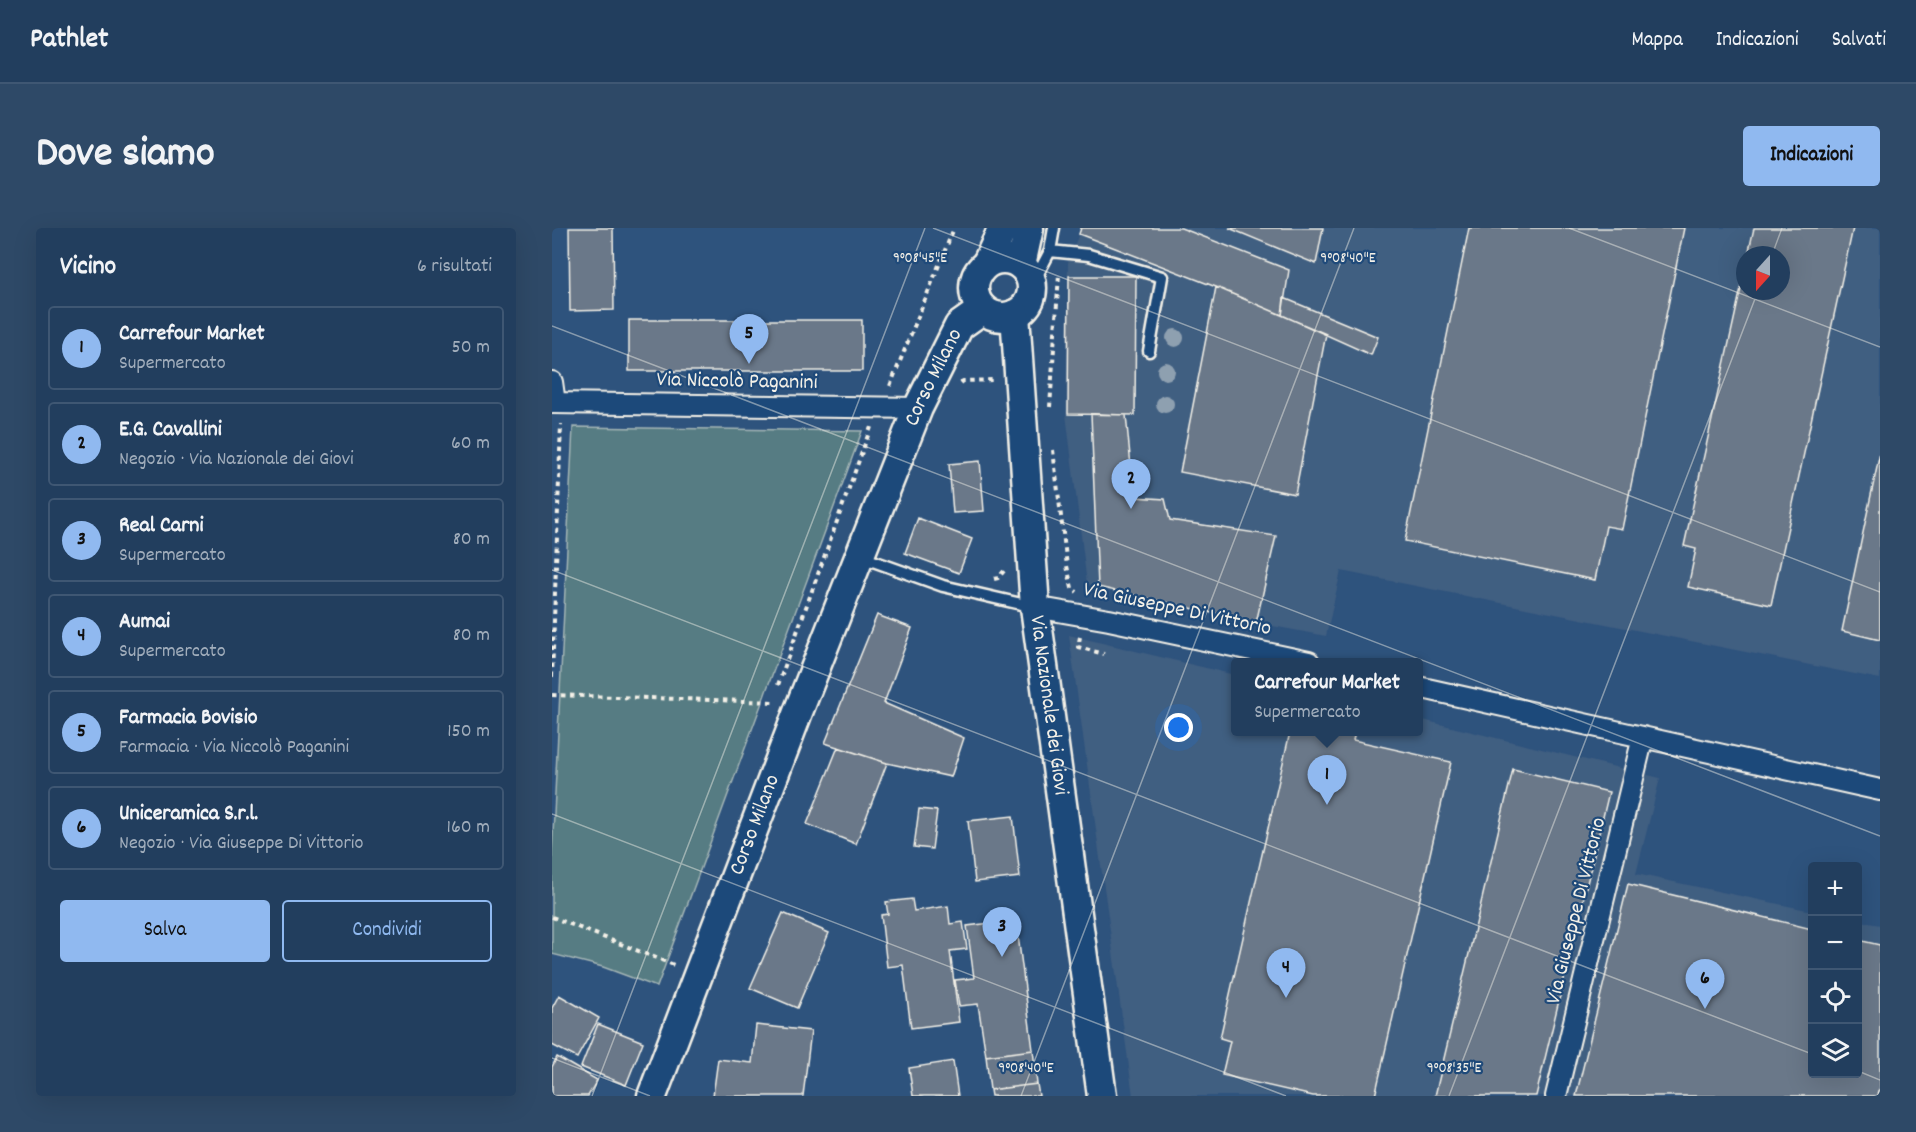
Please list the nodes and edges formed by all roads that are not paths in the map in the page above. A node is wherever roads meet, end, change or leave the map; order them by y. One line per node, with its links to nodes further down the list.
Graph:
1 (1003, 228): 5 (main road)
2 (1029, 228): 6 (main road)
3 (1054, 228): 4 (lane)
4 (1050, 251): 6 (lane); 9 (lane)
5 (987, 263): 6 (main road); 7 (main road)
6 (1026, 275): 8 (main road)
7 (982, 309): 8 (main road); 11 (main road, Corso Milano)
8 (1015, 314): 14 (main road, Via Nazionale dei Giovi)
9 (1149, 351)
10 (552, 382): 12 (street)
11 (918, 408): 12 (street, Via Niccolò Paganini); 13 (main road, Corso Milano)
12 (555, 412)
13 (859, 556): 14 (lane); 19 (main road, Corso Milano)
14 (1022, 605): 15 (street, Via Giuseppe Di Vittorio); 20 (main road, Via Nazionale dei Giovi)
15 (1286, 658)
16 (1423, 688): 17 (street)
17 (1643, 737): 18 (street); 21 (street, Via Giuseppe Di Vittorio)
18 (1880, 790)
19 (652, 1096)
20 (1102, 1096)
21 (1557, 1096)

